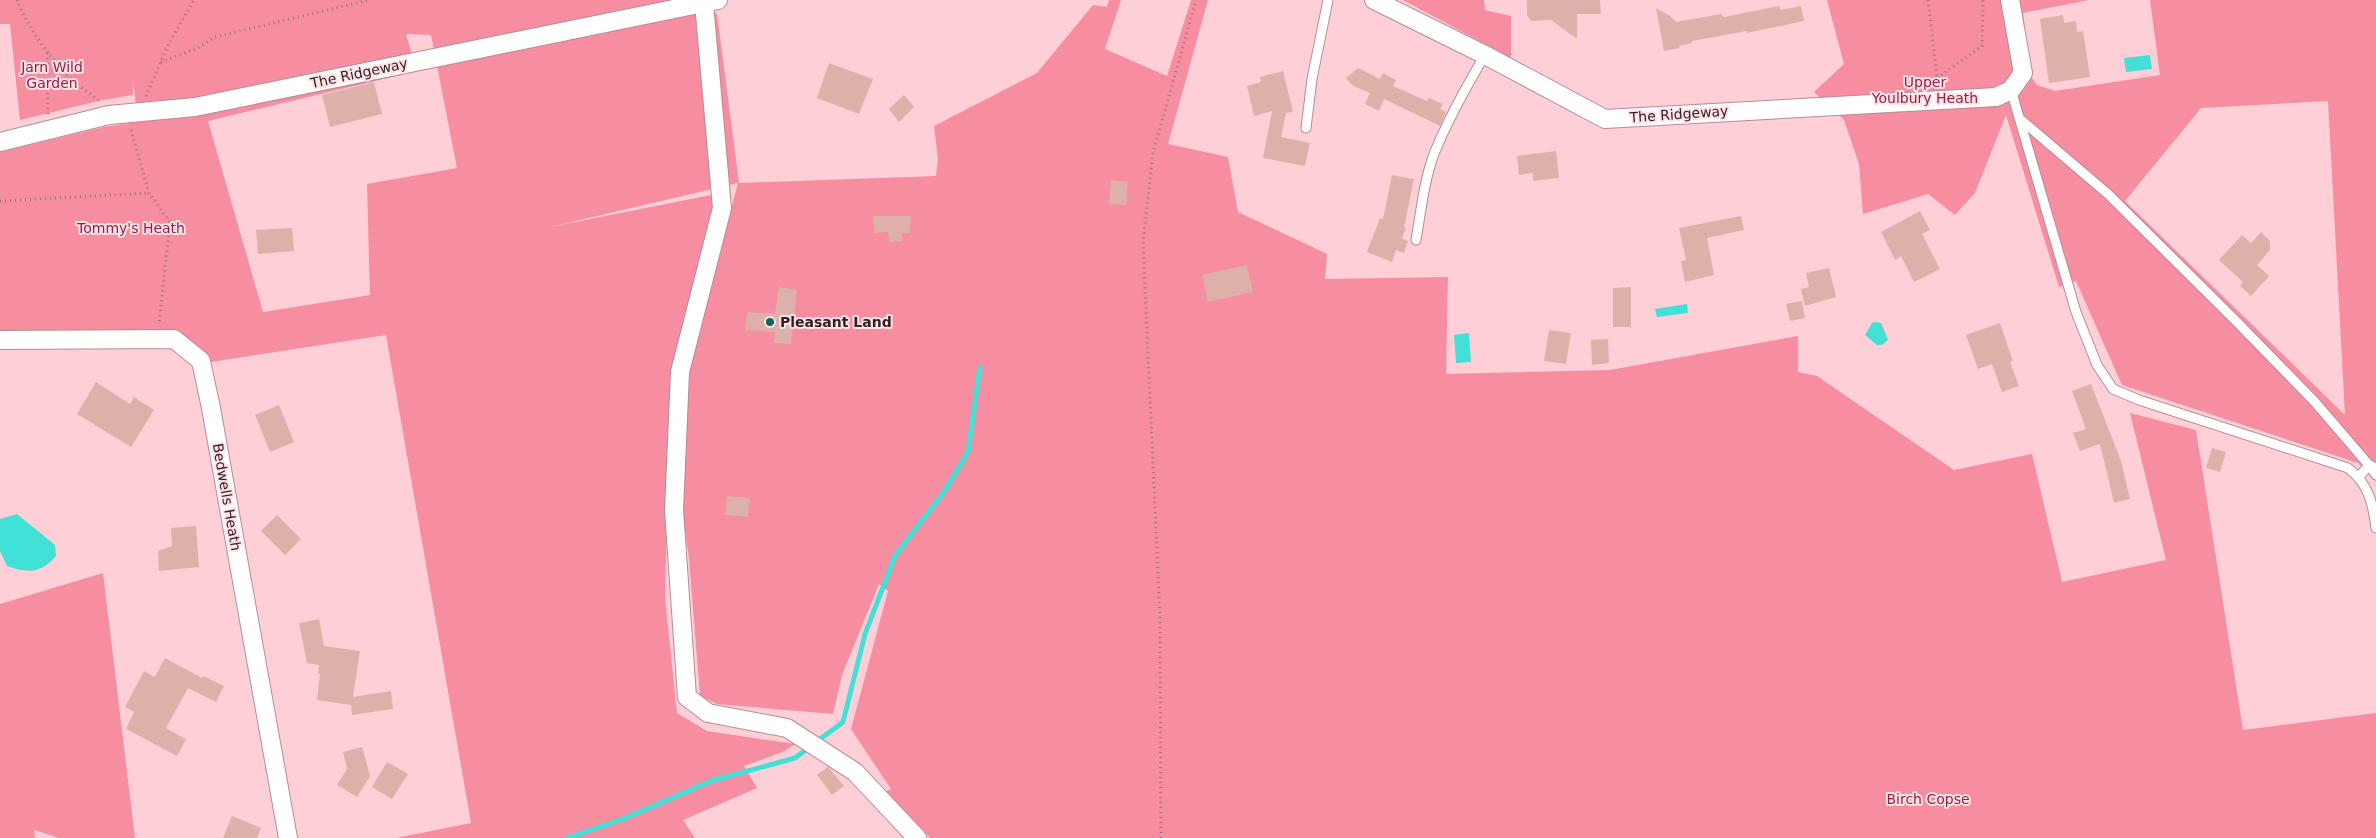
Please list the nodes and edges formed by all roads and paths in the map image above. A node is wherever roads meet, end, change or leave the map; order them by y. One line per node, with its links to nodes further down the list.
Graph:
1 (17, 0): 11 (path)
2 (194, 0): 13 (path)
3 (370, 0): 13 (path)
4 (1196, 0): 33 (path)
5 (1328, 0): 19 (lane)
6 (1374, 0): 12 (street, The Ridgeway)
7 (1928, 0): 14 (path)
8 (1983, 0): 14 (path)
9 (2010, 0): 15 (street)
10 (711, 1): 17 (street, The Ridgeway); 32 (street)
11 (47, 52): 17 (path); 20 (path)
12 (1485, 55): 16 (street, The Ridgeway); 24 (lane)
13 (161, 62): 17 (path)
14 (1937, 78): 16 (path)
15 (2011, 90): 16 (street, The Ridgeway); 18 (lane)
16 (1940, 99)
17 (125, 114): 20 (street, The Ridgeway); 22 (path)
18 (2020, 119): 27 (lane); 29 (lane)
19 (1306, 128)
20 (47, 130): 21 (street, The Ridgeway)
21 (0, 142)
22 (149, 193): 23 (path); 26 (path)
23 (0, 201)
24 (1416, 240)
25 (0, 340): 26 (street, Bedwells Heath)
26 (158, 340): 31 (street, Bedwells Heath)
27 (2373, 466): 28 (lane); 29 (lane)
28 (2376, 475)
29 (2359, 477): 30 (lane)
30 (2376, 528)
31 (288, 838)
32 (918, 838)
33 (1161, 838)

